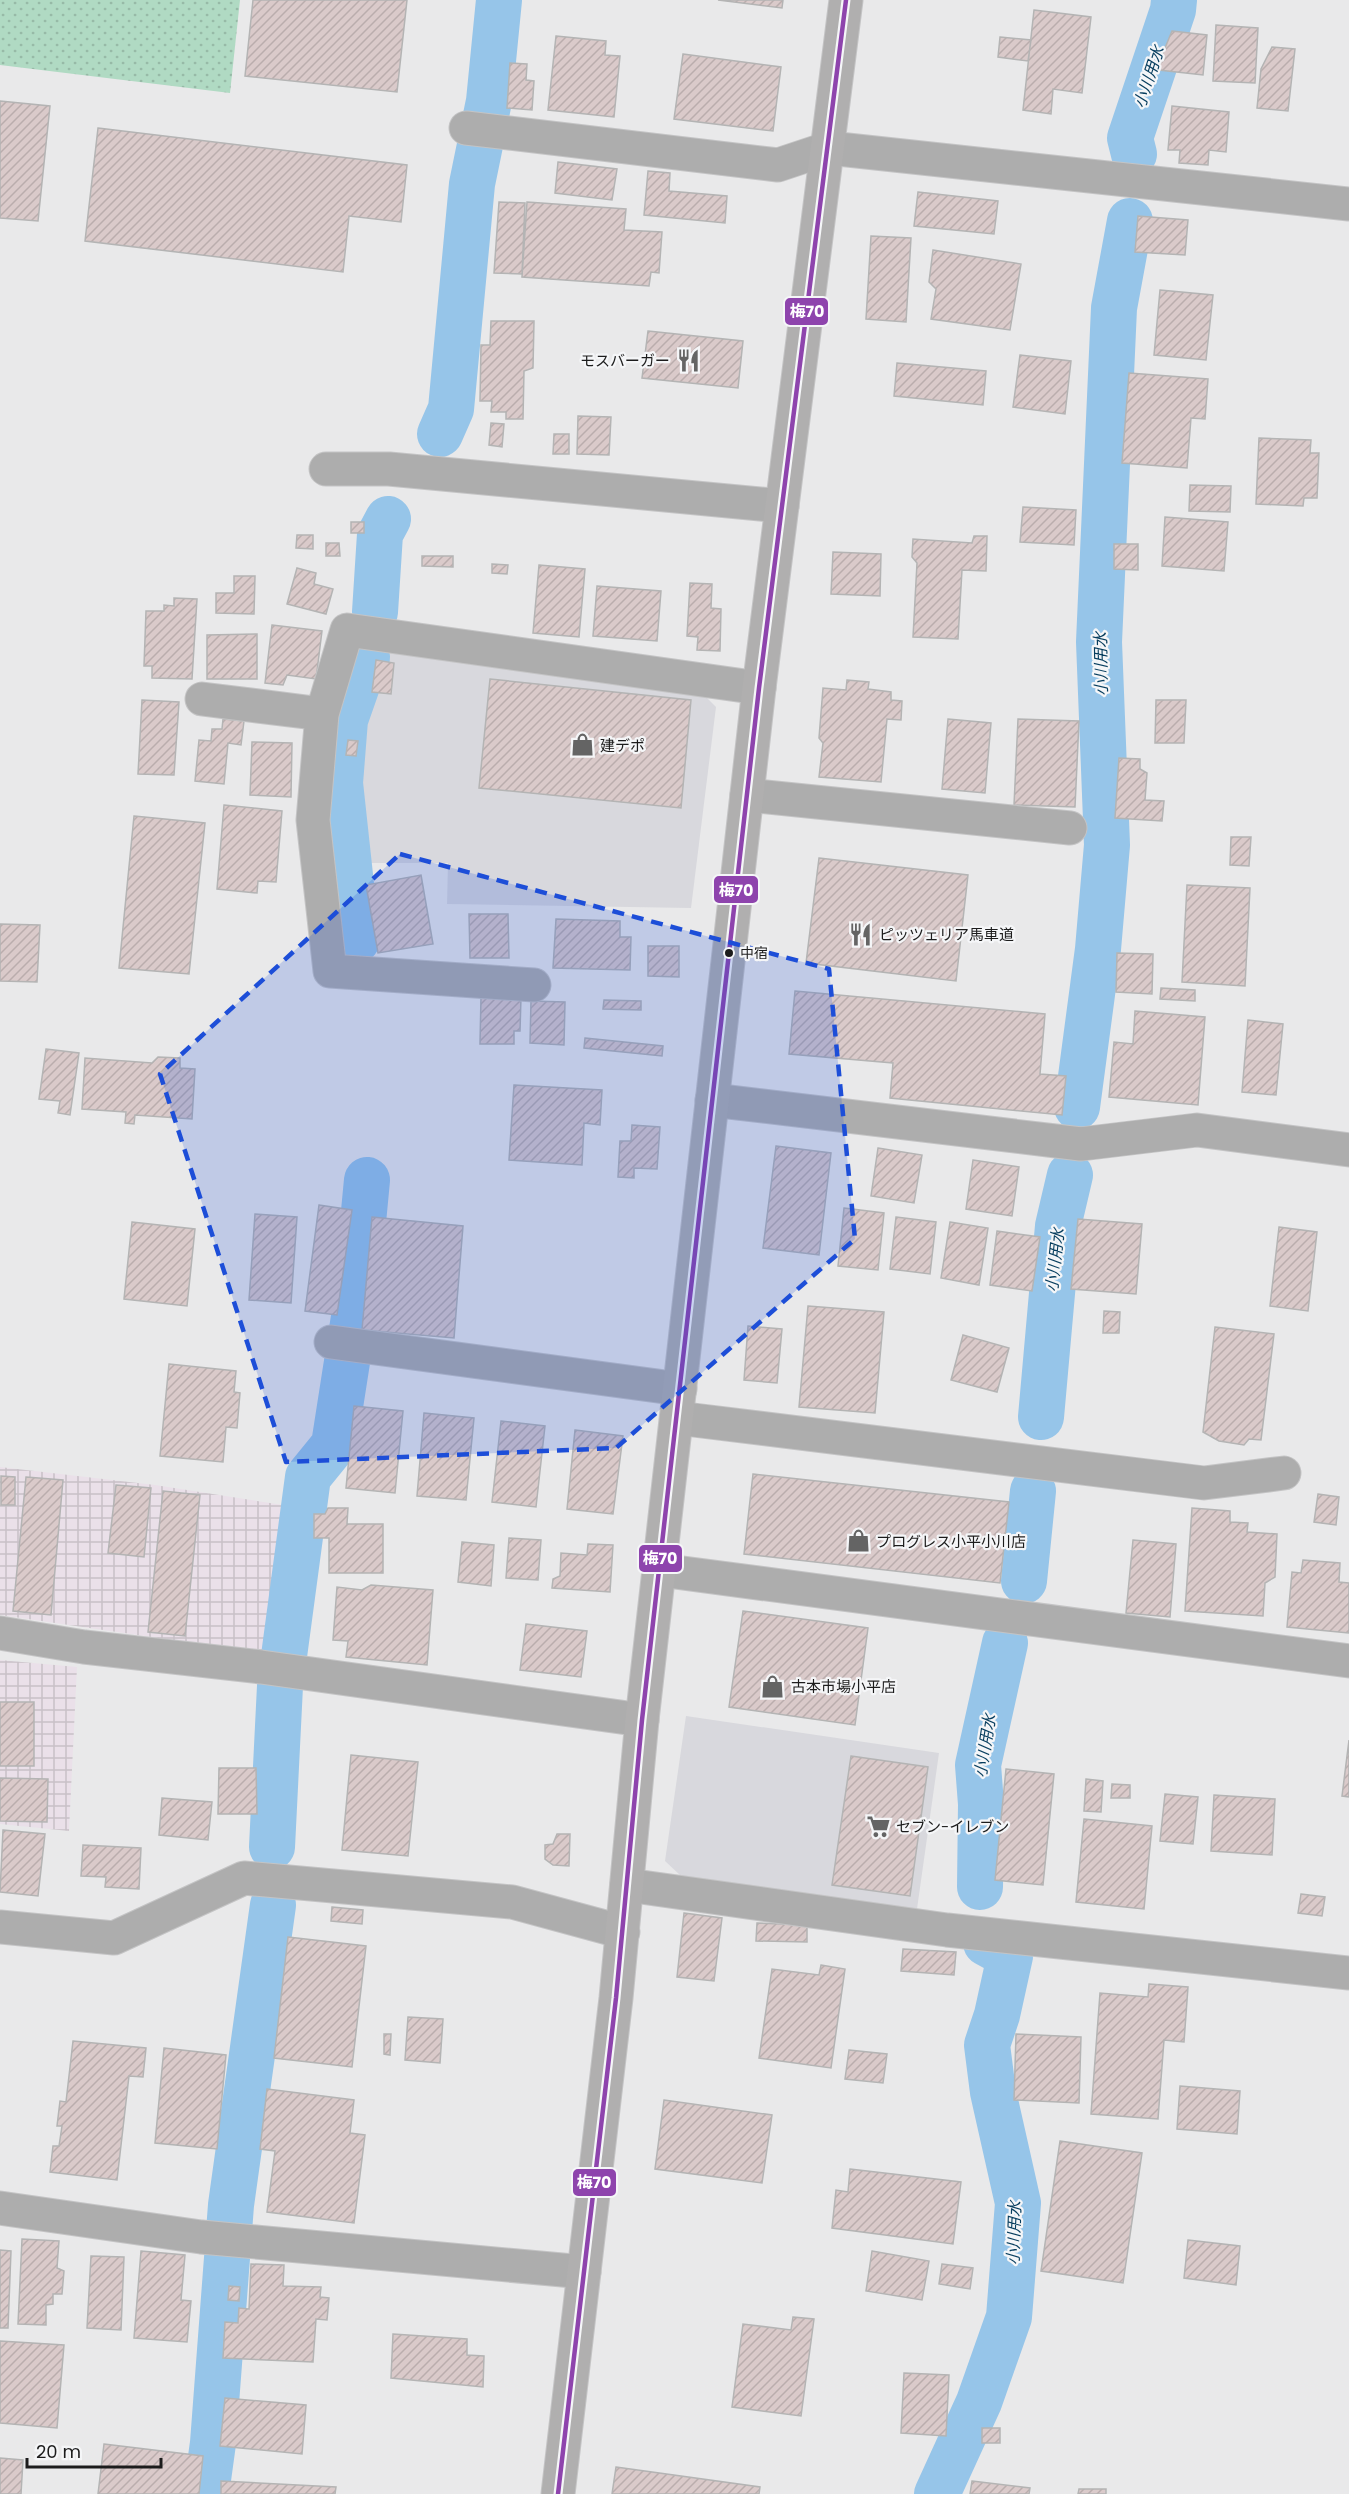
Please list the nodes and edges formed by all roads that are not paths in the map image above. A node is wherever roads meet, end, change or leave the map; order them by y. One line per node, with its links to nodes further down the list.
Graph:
1 (846, 0): 3 (main road)
2 (466, 128): 3 (street)
3 (829, 148): 4 (street); 6 (main road)
4 (1349, 204)
5 (326, 470): 6 (street)
6 (782, 506): 7 (main road)
7 (759, 688): 9 (street); 10 (main road)
8 (202, 699): 9 (street)
9 (322, 714): 12 (street)
10 (747, 795): 11 (street); 13 (main road)
11 (1070, 828)
12 (534, 985)
13 (712, 1100): 14 (street); 16 (main road)
14 (1349, 1149)
15 (330, 1342): 16 (street)
16 (679, 1404): 17 (street); 18 (main road)
17 (1284, 1473)
18 (660, 1570): 20 (street); 21 (main road)
19 (0, 1633): 21 (street)
20 (1349, 1661)
21 (642, 1720): 22 (main road)
22 (627, 1886): 24 (main road); 25 (street)
23 (0, 1927): 24 (street)
24 (623, 1932): 27 (main road)
25 (1349, 1973)
26 (0, 2208): 27 (street)
27 (584, 2271): 28 (main road)
28 (558, 2494)

